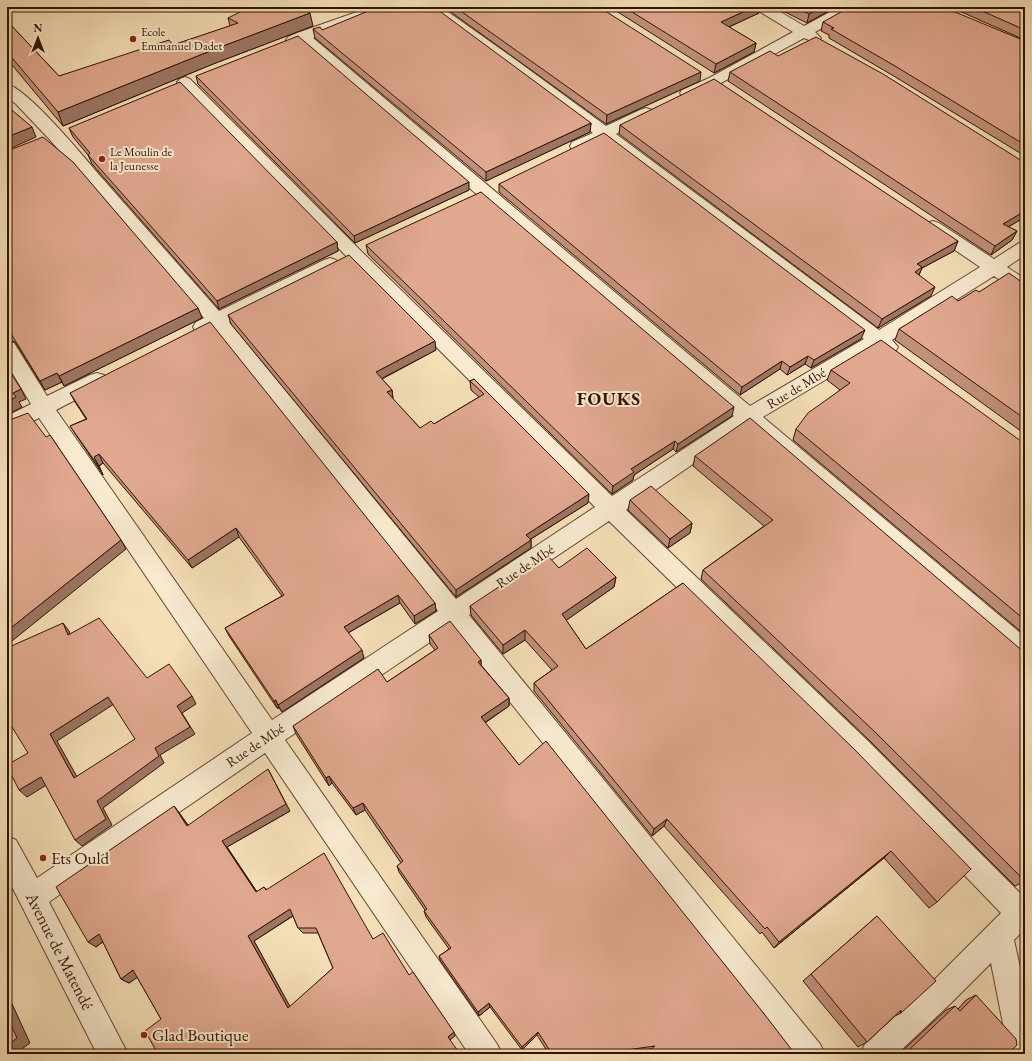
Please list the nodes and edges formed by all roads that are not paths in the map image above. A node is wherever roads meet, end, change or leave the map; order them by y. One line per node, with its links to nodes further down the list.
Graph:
1 (384, 7): 6 (street)
2 (432, 7): 11 (street)
3 (762, 7): 5 (street)
4 (850, 7): 5 (street)
5 (803, 32): 7 (street); 11 (street)
6 (302, 36): 8 (street); 25 (street)
7 (824, 44)
8 (280, 45)
9 (186, 82): 15 (street)
10 (7, 89): 18 (street)
11 (604, 134): 12 (street); 20 (street)
12 (562, 154)
13 (923, 220): 16 (street)
14 (1025, 247): 16 (street, Rue de Mbé)
15 (360, 250): 18 (street); 27 (street)
16 (994, 267): 17 (street); 20 (street, Rue de Mbé)
17 (1025, 288)
18 (216, 320): 19 (street); 28 (street)
19 (188, 334)
20 (878, 339): 22 (street); 25 (street, Rue de Mbé)
21 (7, 348): 24 (street)
22 (903, 358)
23 (112, 372): 24 (street)
24 (44, 407): 26 (street); 30 (street)
25 (749, 416): 27 (street, Rue de Mbé); 29 (street)
26 (7, 424)
27 (611, 509): 28 (street, Rue de Mbé); 33 (street)
28 (453, 614): 30 (street, Rue de Mbé); 37 (street)
29 (1025, 652)
30 (269, 736): 32 (street, Rue de Mbé); 36 (street)
31 (7, 849): 32 (street, Avenue de Matendé)
32 (32, 898): 35 (street, Avenue de Matendé)
33 (1023, 911): 34 (street)
34 (999, 935): 38 (street); 39 (street)
35 (113, 1054)
36 (487, 1054)
37 (810, 1054)
38 (875, 1054)
39 (1024, 1054)

